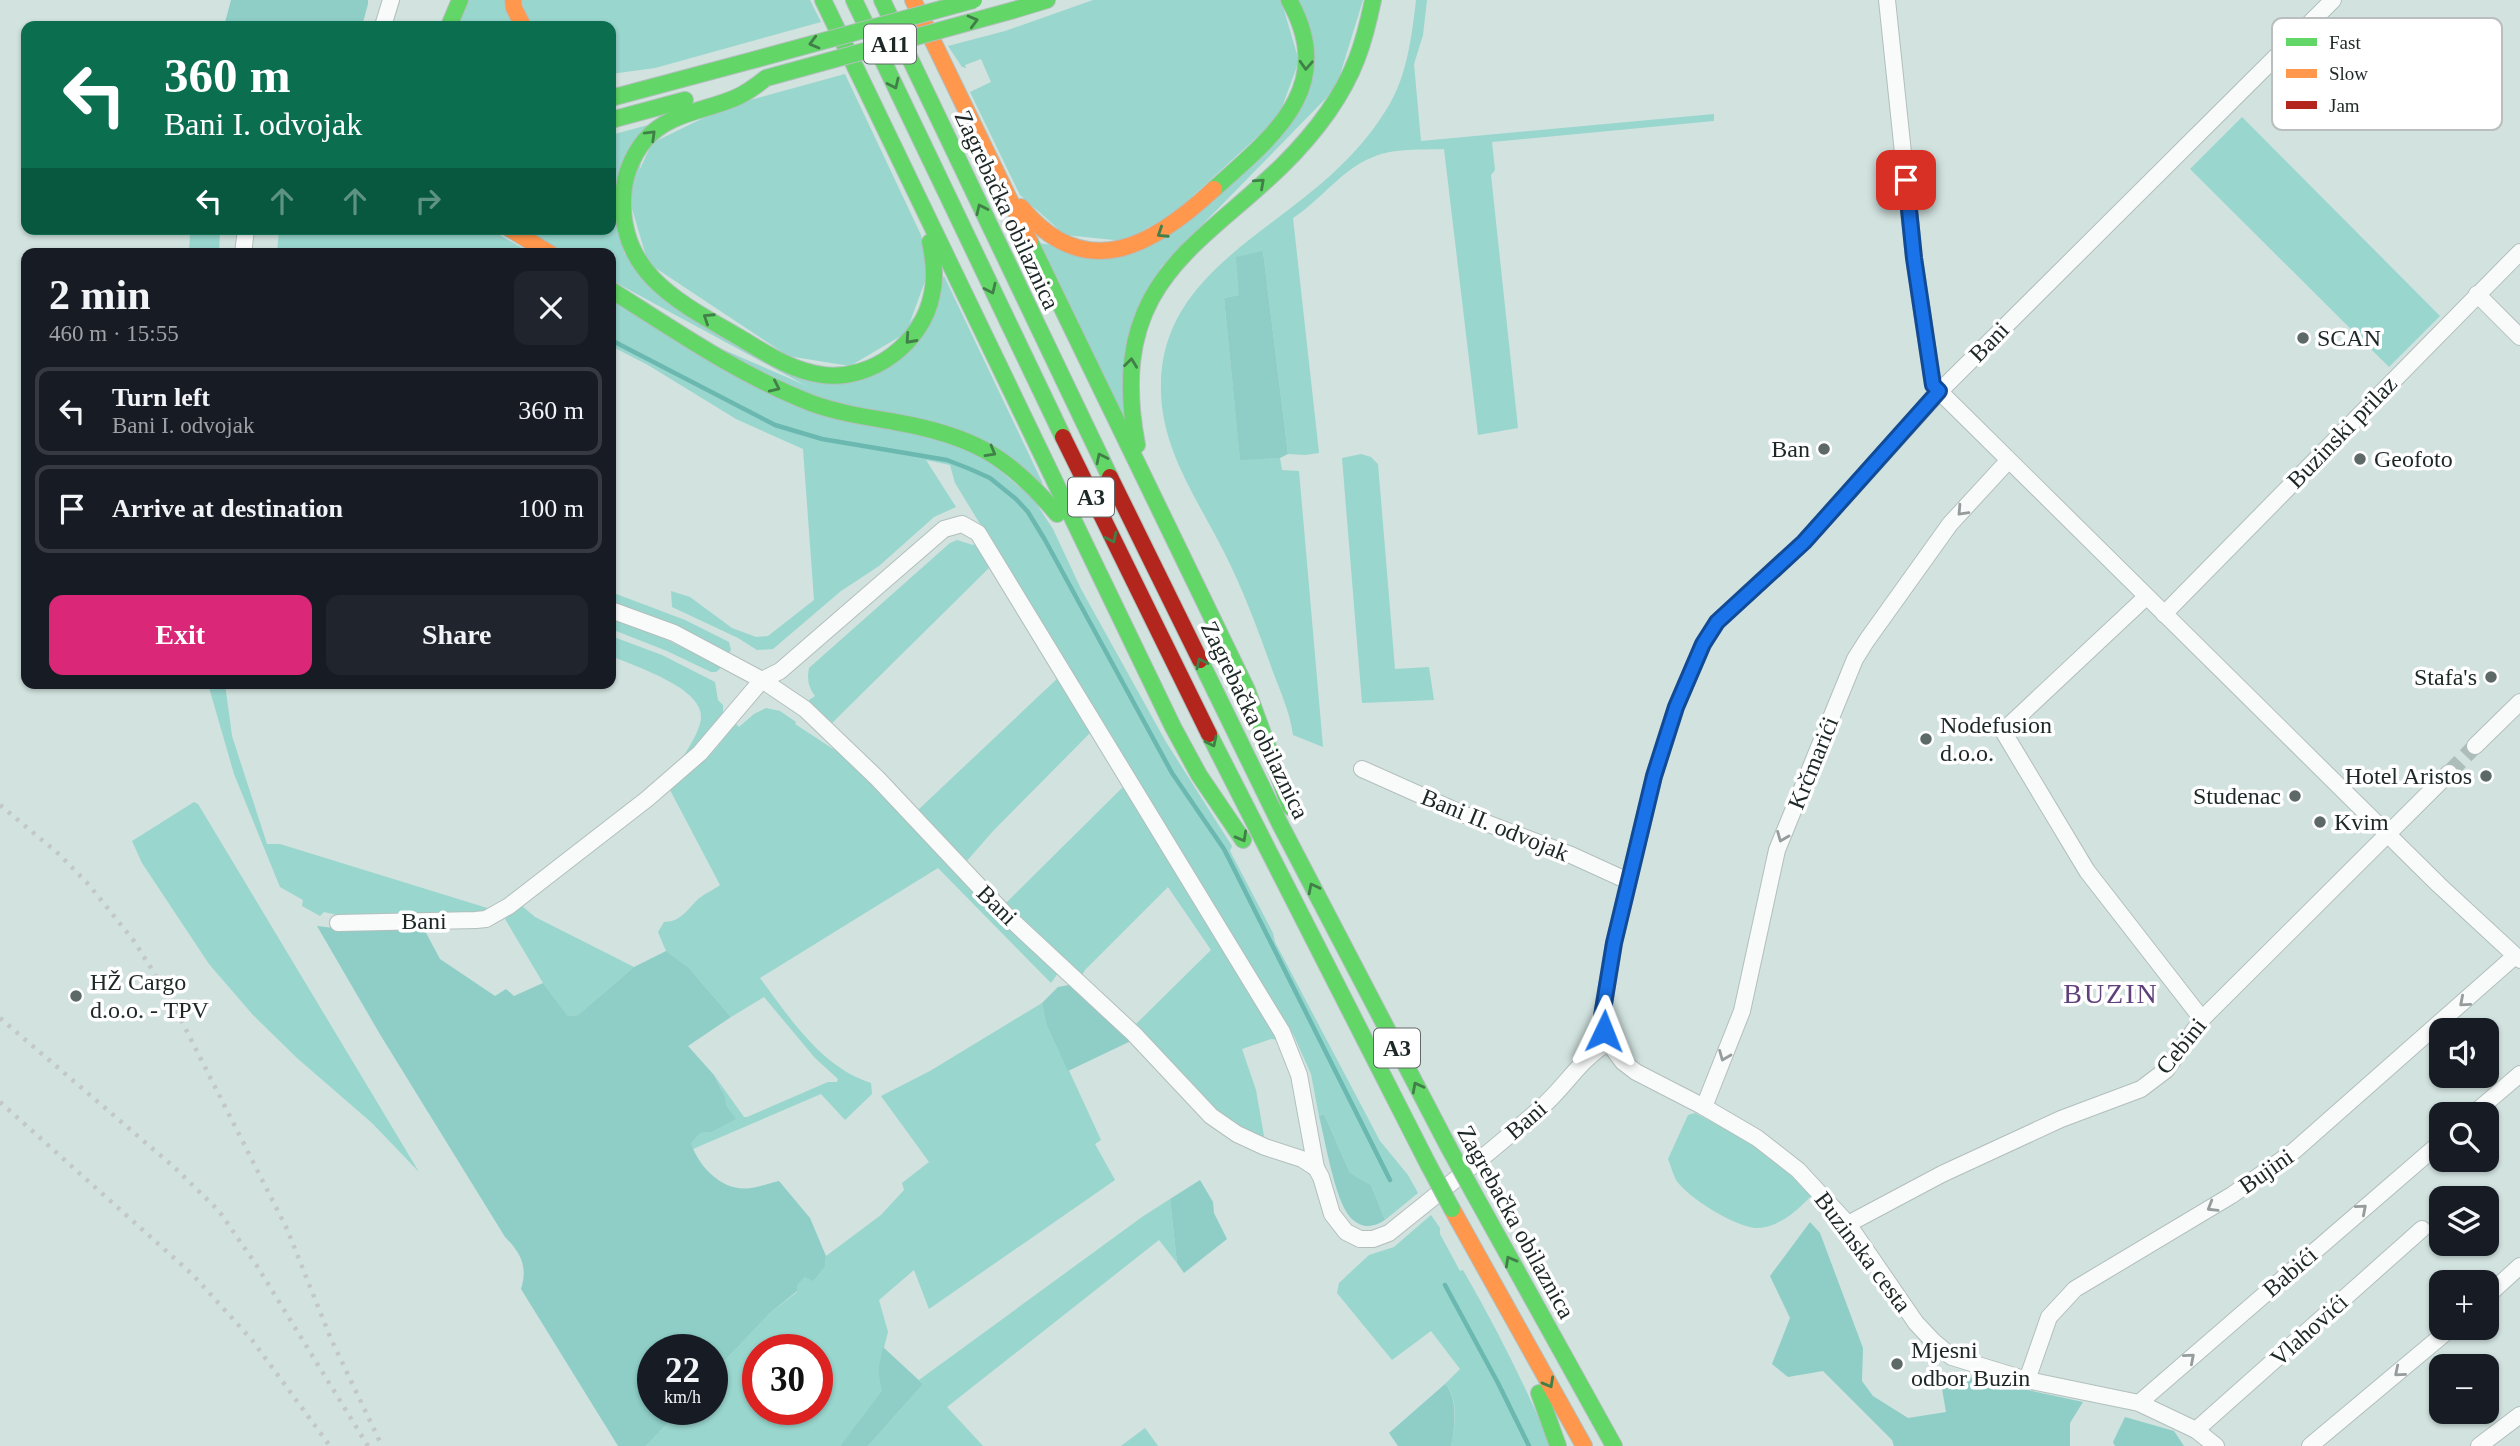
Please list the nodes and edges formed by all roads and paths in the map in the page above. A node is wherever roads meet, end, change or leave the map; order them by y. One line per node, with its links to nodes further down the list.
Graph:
1 (391, 0): 15 (street)
2 (460, 0): 16 (highway)
3 (513, 0): 17 (highway)
4 (823, 0): 24 (highway)
5 (854, 0): 51 (highway, Zagrebačka obilaznica / A3, one-way to 51)
6 (882, 0): 49 (highway, Zagrebačka obilaznica / A3, one-way to 6)
7 (913, 0): 25 (highway)
8 (974, 0): 18 (highway, A11, one-way to 18, bridge)
9 (1047, 0): 20 (highway, A11, one-way to 9, bridge)
10 (1289, 0): 25 (highway, one-way to 25)
11 (1373, 0): 34 (highway, one-way to 11)
12 (1887, 0): 32 (street)
13 (2333, 0): 14 (street, Bani)
14 (2315, 18)
15 (385, 21)
16 (451, 21)
17 (520, 21)
18 (757, 59): 21 (highway); 22 (highway, A11)
19 (2272, 61): 32 (street, Bani)
20 (765, 78): 23 (highway, A11); 24 (highway, one-way to 20)
21 (616, 80)
22 (616, 97)
23 (616, 119)
24 (901, 162): 35 (highway)
25 (993, 168): 34 (highway)
26 (520, 235): 27 (highway)
27 (541, 248)
28 (2520, 252): 30 (street, Buzinski prilaz)
29 (616, 292): 35 (highway, one-way to 35)
30 (2477, 294): 31 (street); 38 (street, Buzinski prilaz)
31 (2520, 337)
32 (1939, 391): 33 (street); 46 (street, Bani)
33 (2008, 461): 36 (street); 56 (street, Krčmarići, one-way to 56)
34 (1185, 566): 49 (highway)
35 (1102, 584): 45 (highway, one-way to 45)
36 (2146, 597): 38 (street); 52 (street)
37 (616, 612): 39 (street)
38 (2164, 614): 44 (street)
39 (762, 680): 47 (street, Bani); 58 (street, Bani); 58 (street)
40 (2520, 702): 41 (street)
41 (2475, 747)
42 (1362, 769): 46 (street, Bani II. odvojak)
43 (2449, 773): 44 (street, Cebini)
44 (2387, 833): 50 (street); 52 (street, Cebini)
45 (1252, 855)
46 (1628, 881): 53 (street, Bani)
47 (338, 923)
48 (1298, 944): 51 (highway)
49 (1345, 949): 64 (highway, Zagrebačka obilaznica / A3, one-way to 49, bridge)
50 (2518, 958): 66 (street, Bujini, one-way to 66)
51 (1337, 990): 62 (highway, Zagrebačka obilaznica / A3, bridge)
52 (2202, 1019): 59 (street, Cebini)
53 (1608, 1042): 56 (street, Buzinska cesta); 58 (street, Bani)
54 (2520, 1074): 55 (street)
55 (2487, 1102)
56 (1704, 1107): 59 (street, Buzinska cesta)
57 (2429, 1152): 67 (street, Babići, one-way to 57)
58 (1316, 1168)
59 (1848, 1224): 66 (street, Buzinska cesta)
60 (2422, 1230): 69 (street, Vlahovići)
61 (2520, 1266): 63 (street)
62 (1492, 1281): 70 (highway); 71 (highway, Zagrebačka obilaznica / A3, one-way to 71)
63 (2499, 1285)
64 (1543, 1321): 72 (highway, Zagrebačka obilaznica / A3); 73 (highway)
65 (2437, 1340): 75 (street, one-way to 75)
66 (2027, 1380): 67 (street, Buzinska cesta)
67 (2139, 1403): 69 (street, Buzinska cesta)
68 (2520, 1415): 76 (street)
69 (2196, 1430): 74 (street, Buzinska cesta)
70 (1558, 1446)
71 (1584, 1446)
72 (1615, 1446)
73 (1629, 1446)
74 (2216, 1446)
75 (2310, 1446)
76 (2479, 1446)

